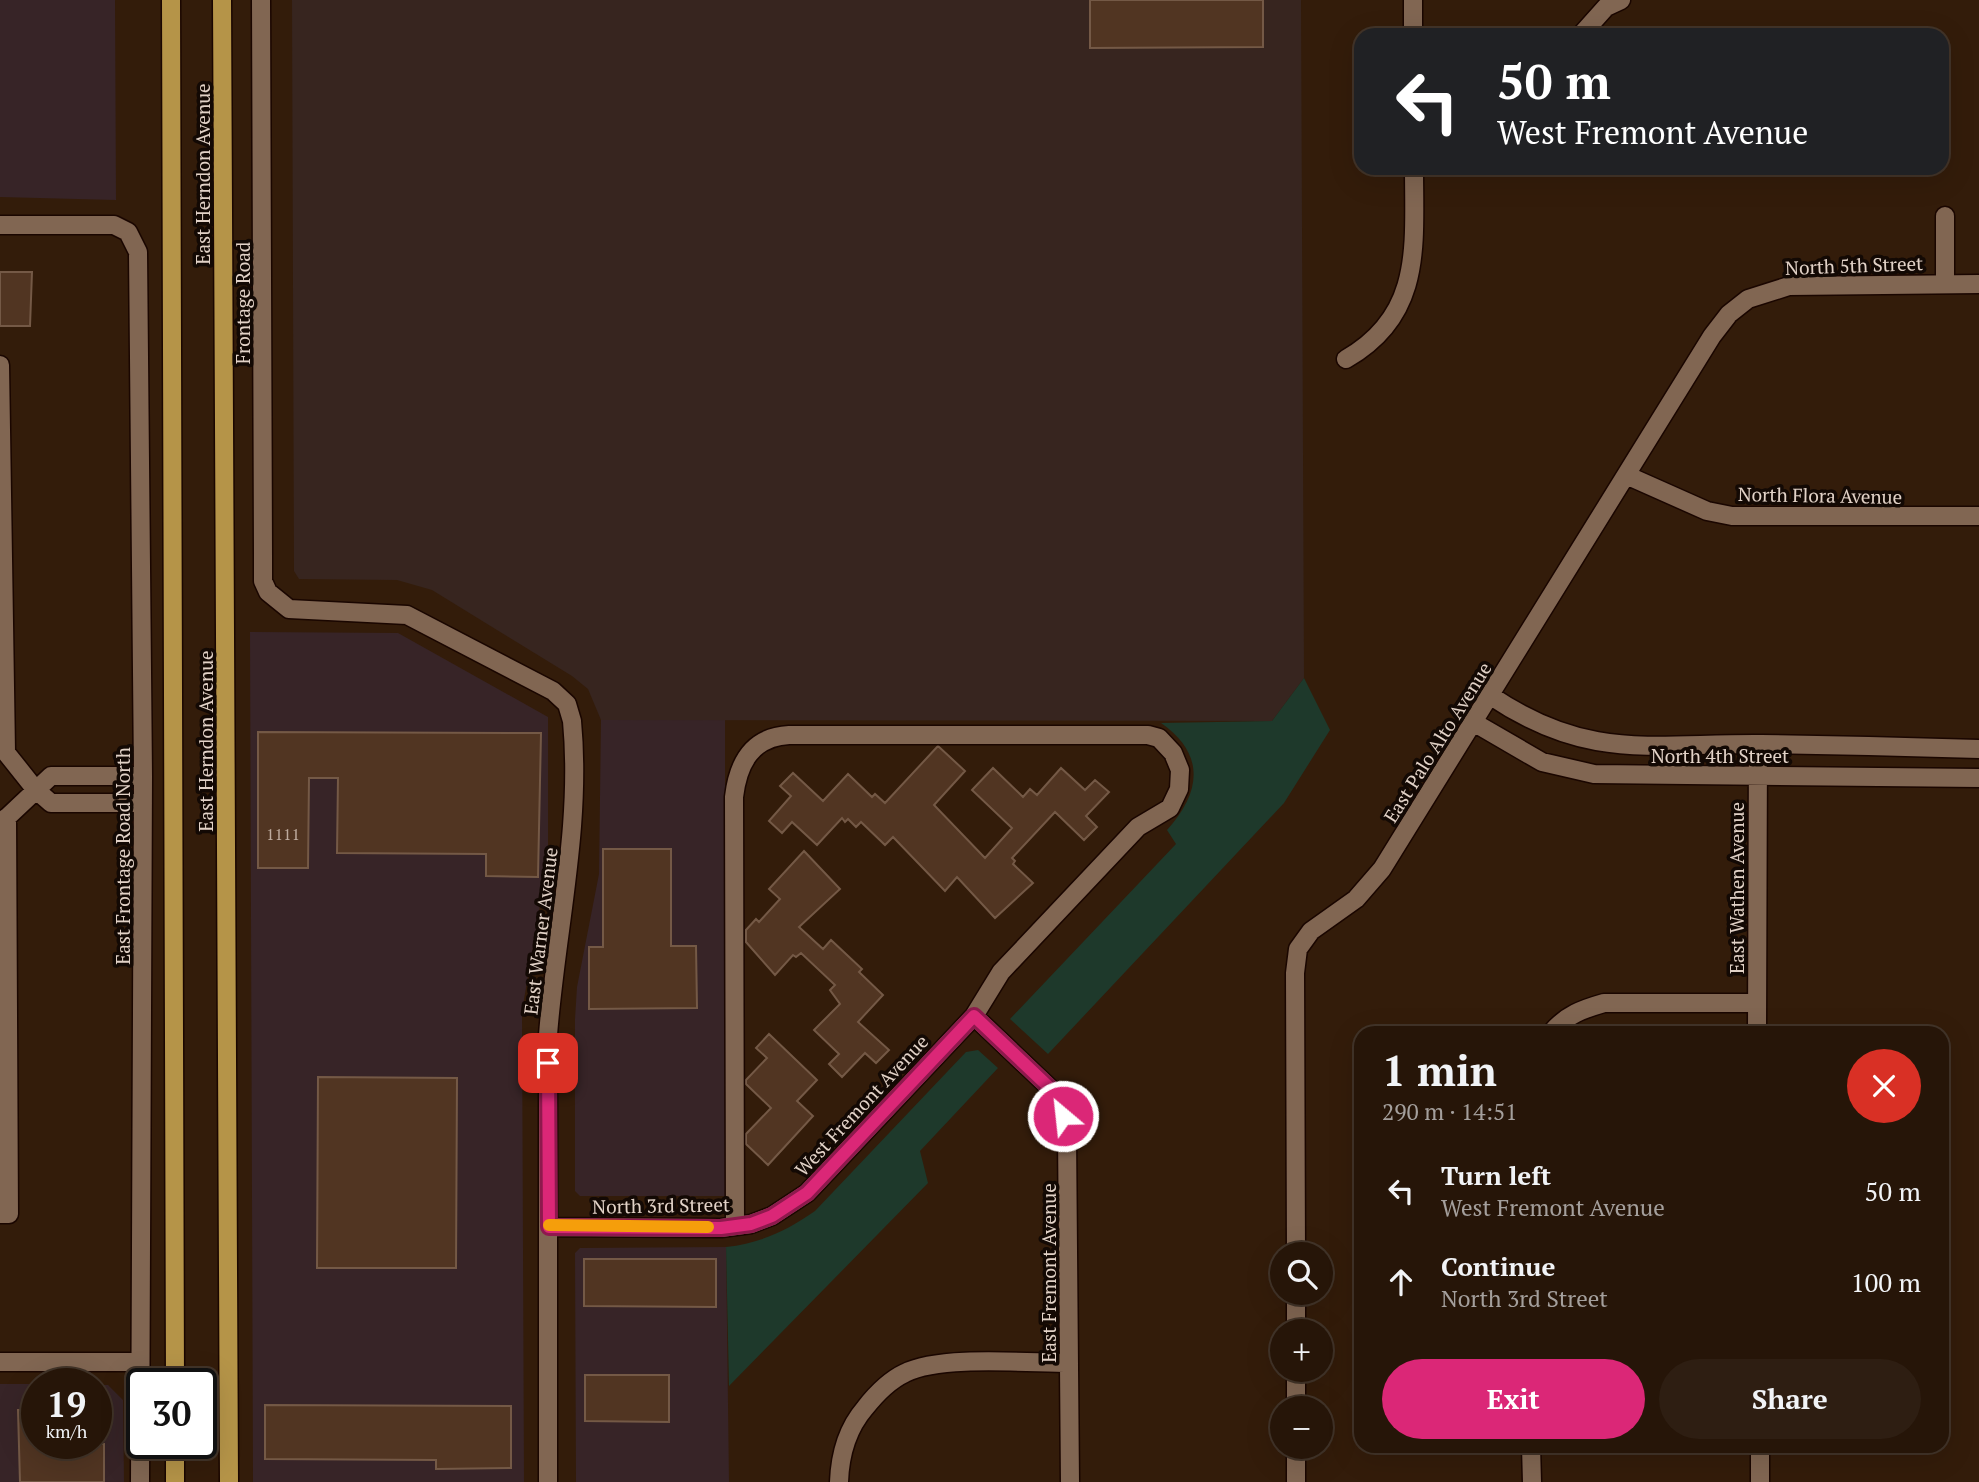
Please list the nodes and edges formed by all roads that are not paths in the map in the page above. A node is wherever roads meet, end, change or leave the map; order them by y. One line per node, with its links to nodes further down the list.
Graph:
1 (171, 0): 42 (main road, East Herndon Avenue)
2 (222, 0): 49 (main road, East Herndon Avenue)
3 (261, 0): 18 (street, Frontage Road)
4 (1413, 0): 6 (street)
5 (1621, 0): 7 (street)
6 (1413, 28)
7 (1587, 28)
8 (1413, 175): 14 (street)
9 (1945, 216): 11 (street, North 5th Street)
10 (0, 225): 24 (street, East Frontage Road North)
11 (1945, 284): 12 (street, North 5th Street); 13 (street, North 5th Street)
12 (1979, 284)
13 (1764, 291): 16 (street, East Palo Alto Avenue)
14 (1346, 359)
15 (0, 365): 22 (street)
16 (1626, 475): 17 (street, North Flora Avenue); 19 (street, East Palo Alto Avenue)
17 (1979, 516)
18 (276, 601): 37 (street, East Warner Avenue)
19 (1490, 696): 20 (street, East Palo Alto Avenue); 21 (street, North 4th Street)
20 (1473, 722): 25 (street, North 4th Street); 38 (street, East Palo Alto Avenue)
21 (1758, 744): 23 (street, North 4th Street); 25 (street, East Wathen Avenue)
22 (3, 748): 27 (street)
23 (1979, 748)
24 (144, 776): 27 (street); 28 (street, East Frontage Road North)
25 (1757, 776): 26 (street, North 4th Street); 30 (street, East Wathen Avenue)
26 (1979, 778)
27 (35, 789): 28 (street); 29 (street)
28 (144, 803): 40 (street, East Frontage Road North)
29 (3, 820): 34 (street)
30 (1757, 1003): 32 (street); 33 (street, East Wathen Avenue)
31 (974, 1016): 35 (street, West Fremont Avenue); 36 (street, West Fremont Avenue); 41 (street, East Fremont Avenue)
32 (1557, 1026)
33 (1757, 1026)
34 (0, 1214)
35 (772, 1216): 36 (street, North 3rd Street)
36 (735, 1226): 37 (street, North 3rd Street)
37 (549, 1227): 50 (street, East Warner Avenue)
38 (1296, 1242)
39 (0, 1362): 40 (street)
40 (139, 1362): 47 (street, East Frontage Road North)
41 (1069, 1363): 51 (street); 52 (street, East Fremont Avenue)
42 (175, 1368)
43 (1531, 1453): 54 (street)
44 (1760, 1453): 55 (street)
45 (175, 1459): 48 (main road)
46 (1296, 1459): 53 (street)
47 (140, 1482)
48 (176, 1482)
49 (229, 1482)
50 (548, 1482)
51 (839, 1482)
52 (1070, 1482)
53 (1296, 1482)
54 (1532, 1482)
55 (1760, 1482)

